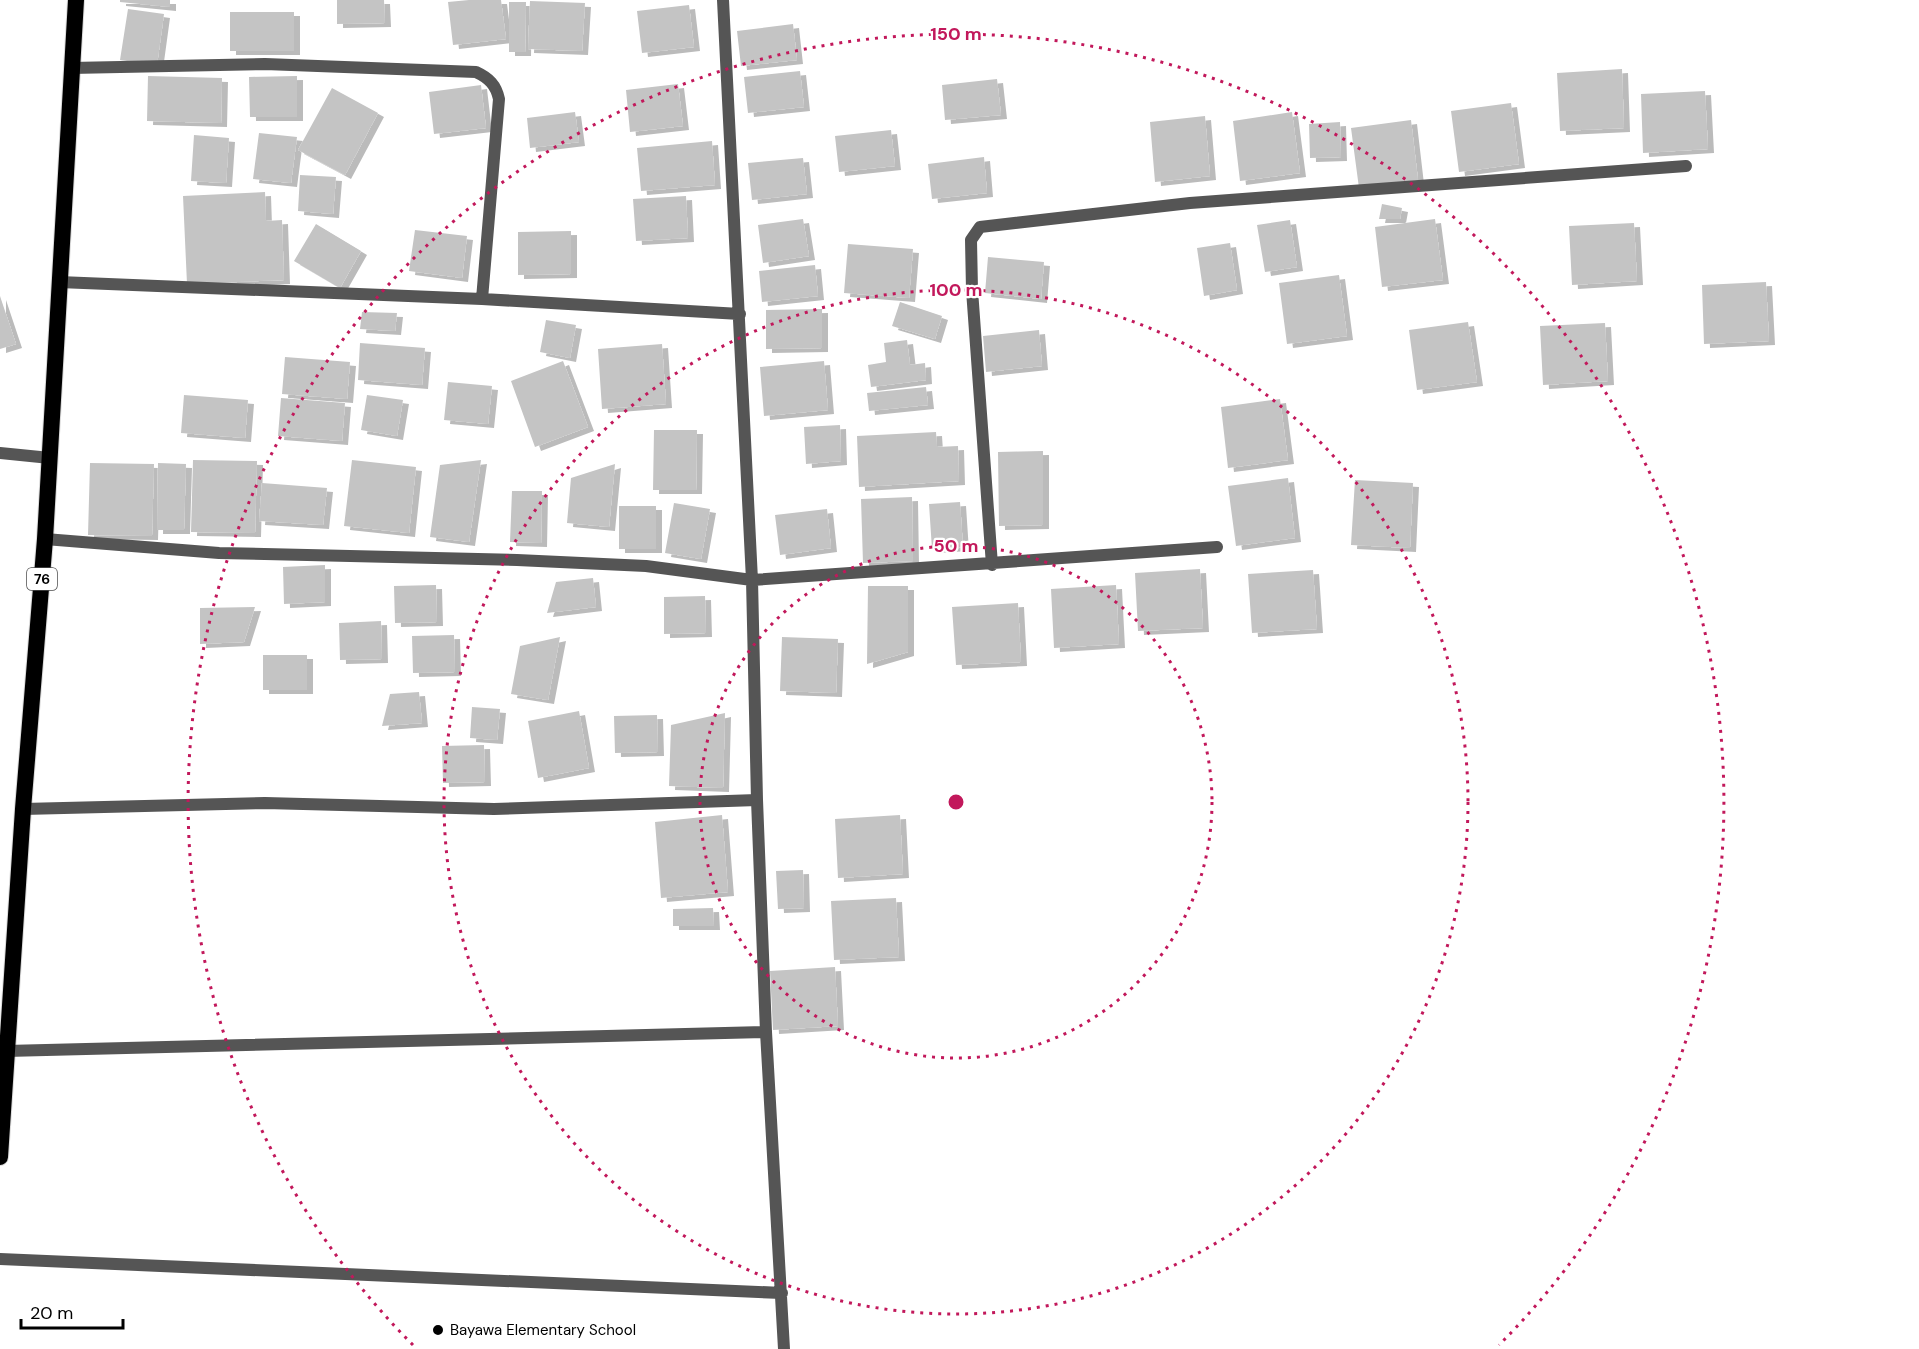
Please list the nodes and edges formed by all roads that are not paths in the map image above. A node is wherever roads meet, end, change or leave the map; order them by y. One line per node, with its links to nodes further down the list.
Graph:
1 (76, 0): 3 (highway, 76)
2 (723, 0): 7 (street)
3 (71, 68): 5 (highway, 76); 6 (street)
4 (1686, 166): 12 (street)
5 (59, 282): 6 (street); 9 (highway, 76)
6 (482, 299): 7 (street)
7 (740, 314): 13 (street)
8 (0, 453): 9 (street)
9 (50, 458): 10 (highway, 76)
10 (45, 538): 13 (street); 15 (highway, 76)
11 (1217, 547): 12 (street)
12 (992, 565): 13 (street)
13 (752, 580): 14 (street)
14 (757, 800): 15 (street); 16 (street)
15 (23, 809): 17 (highway, 76)
16 (766, 1032): 17 (street); 20 (street)
17 (6, 1051): 18 (highway, 76)
18 (0, 1157)
19 (0, 1259): 20 (street)
20 (782, 1293): 21 (street)
21 (784, 1349)

